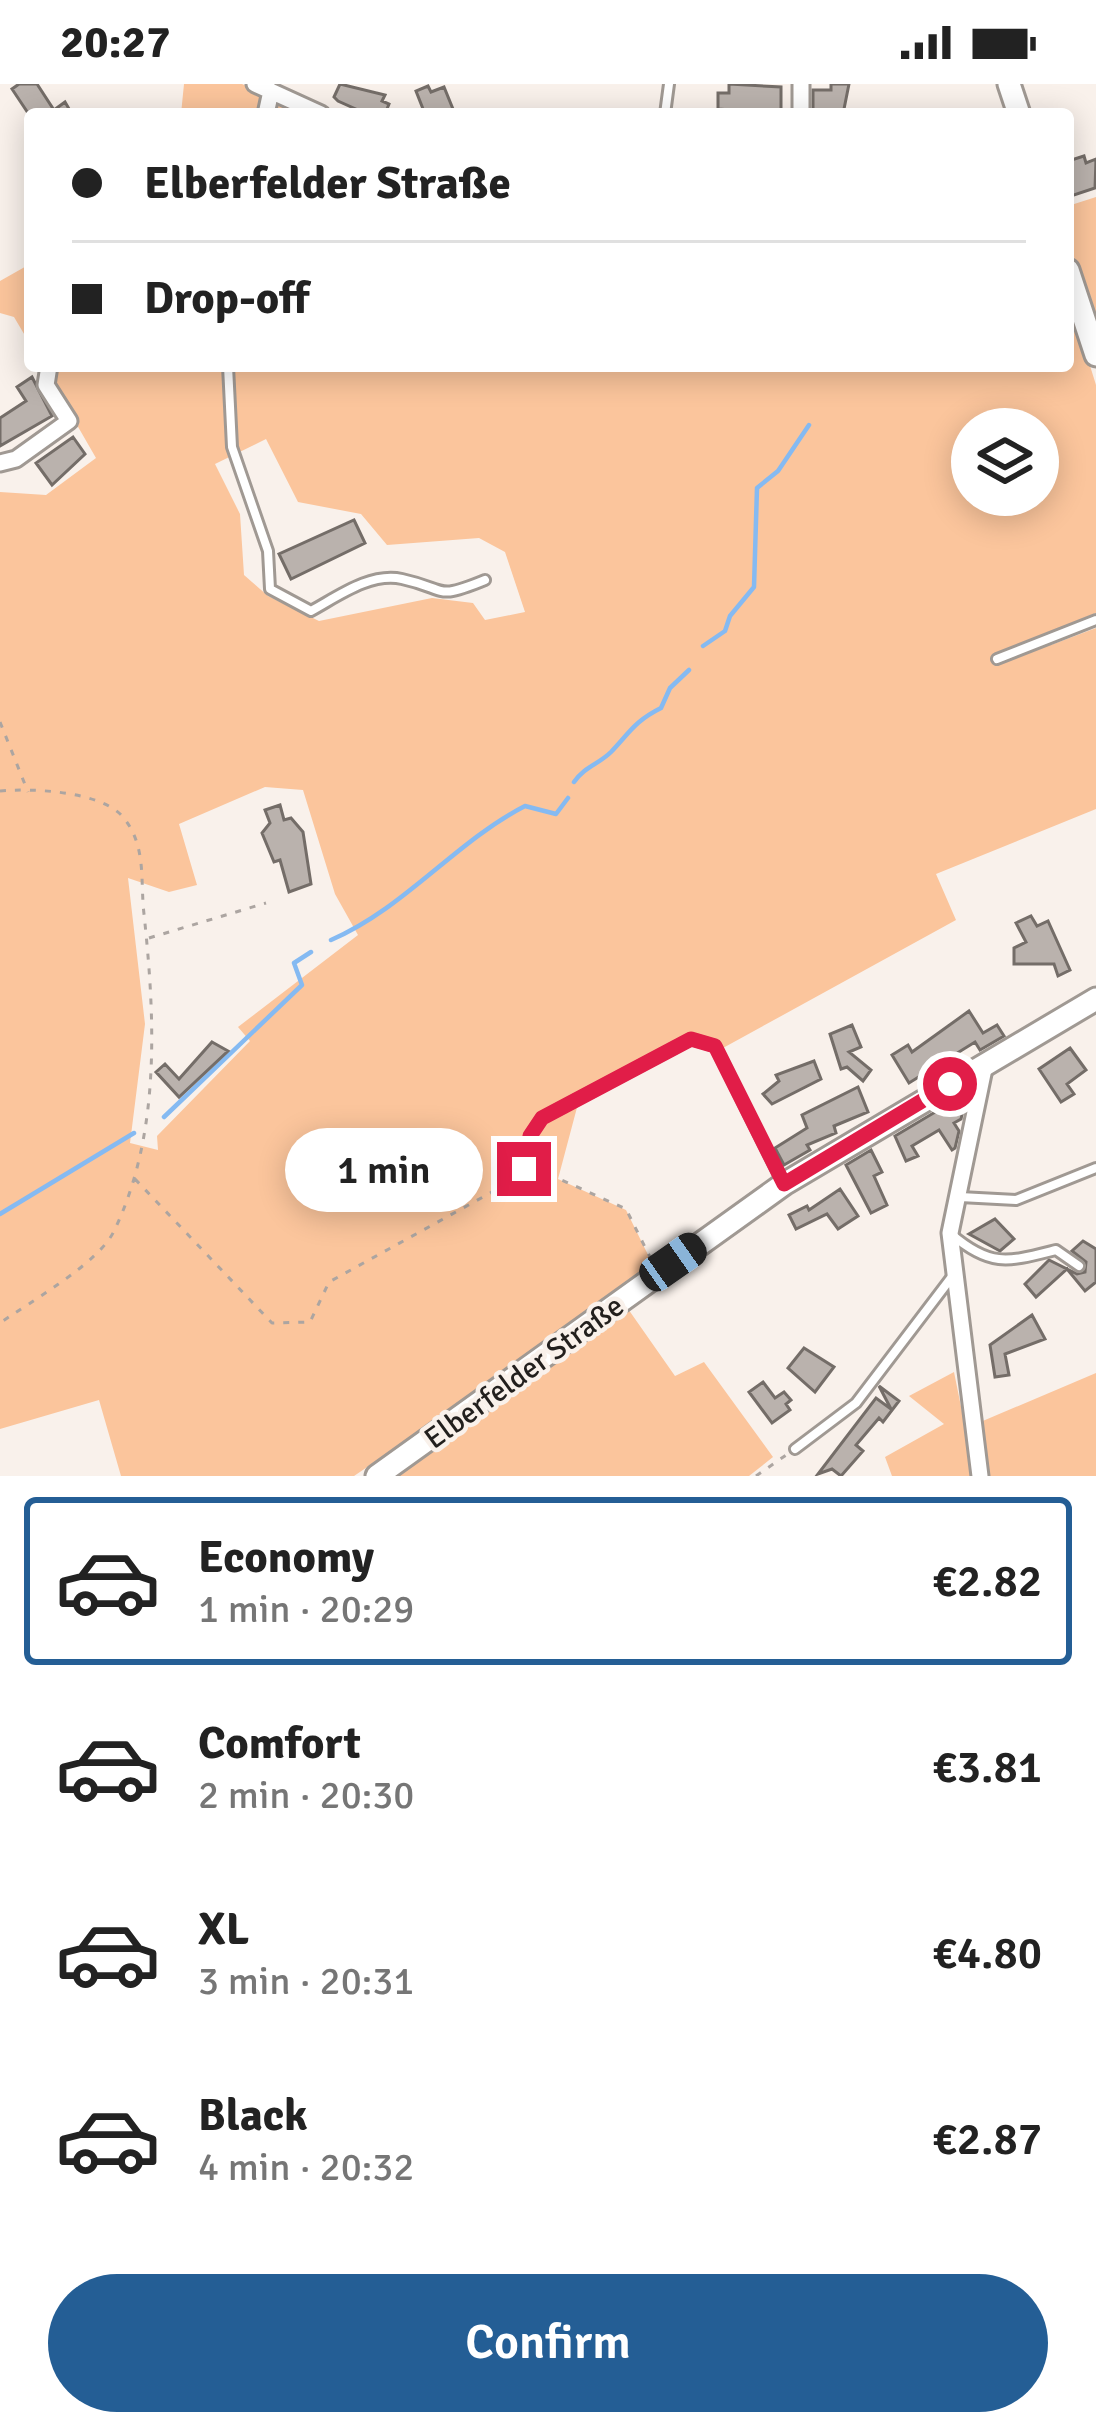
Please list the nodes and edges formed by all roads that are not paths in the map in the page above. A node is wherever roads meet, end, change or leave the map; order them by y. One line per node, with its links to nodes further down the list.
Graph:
1 (263, 88): 2 (street)
2 (308, 108)
3 (1074, 288): 4 (main road)
4 (1096, 355)
5 (49, 372): 7 (street)
6 (228, 372): 8 (lane)
7 (0, 463)
8 (485, 580)
9 (1096, 620): 10 (lane)
10 (997, 659)
11 (1096, 999): 12 (main road, Elberfelder Straße)
12 (985, 1064): 15 (main road, Elberfelder Straße); 16 (street)
13 (1096, 1168): 16 (lane)
14 (524, 1169): 15 (lane)
15 (784, 1184): 21 (main road, Elberfelder Straße)
16 (956, 1197): 17 (street)
17 (950, 1233): 18 (lane); 19 (street)
18 (1079, 1266)
19 (952, 1278): 20 (lane); 22 (street)
20 (795, 1449)
21 (377, 1476)
22 (980, 1476)

